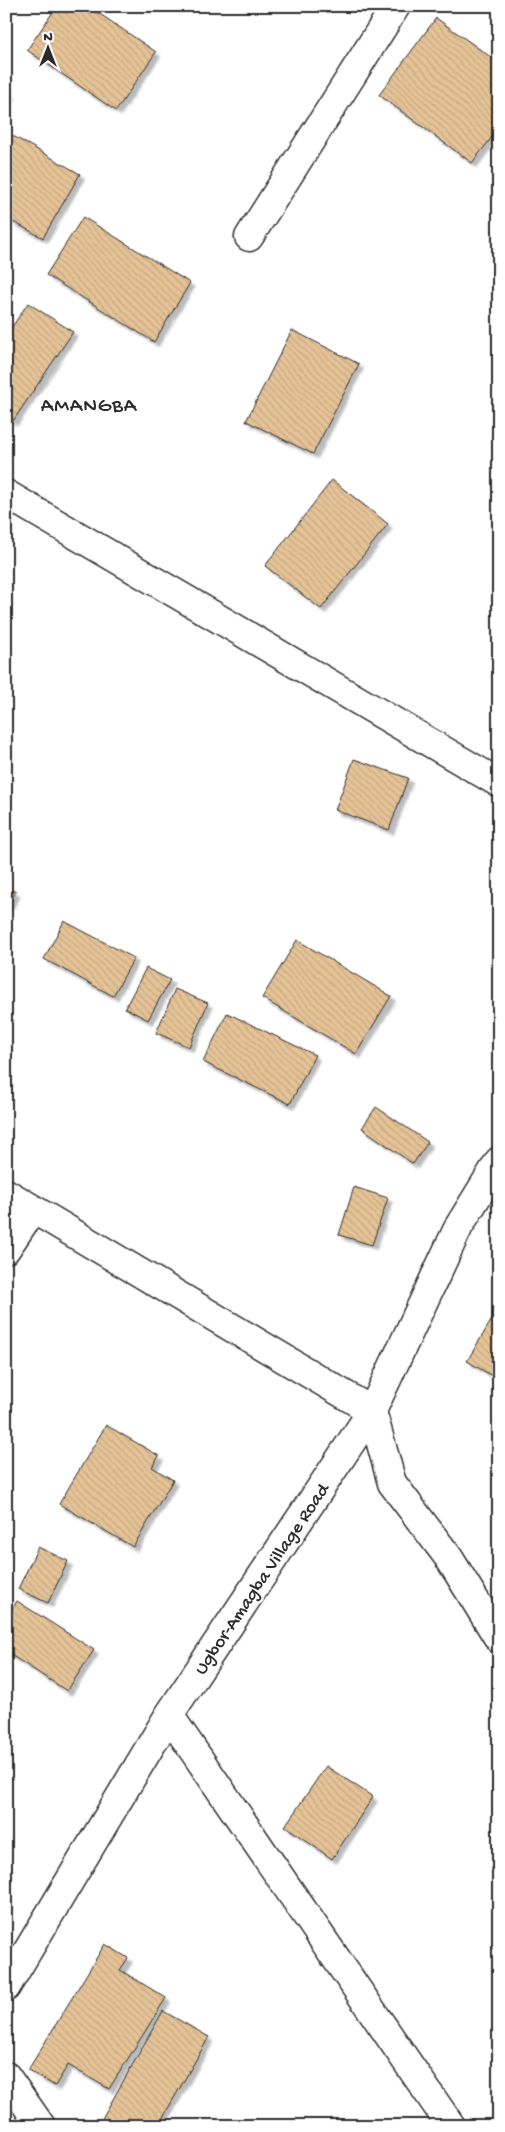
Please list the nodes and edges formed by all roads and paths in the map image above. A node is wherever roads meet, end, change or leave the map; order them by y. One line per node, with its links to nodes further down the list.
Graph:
1 (396, 6): 2 (street)
2 (249, 237)
3 (6, 494): 4 (street)
4 (499, 783)
5 (499, 1161): 9 (street, Ugbor-Amagba Village Road)
6 (6, 1193): 7 (street)
7 (33, 1209): 8 (street); 9 (street)
8 (6, 1249)
9 (372, 1411): 10 (street); 11 (street, Ugbor-Amagba Village Road)
10 (499, 1639)
11 (169, 1715): 12 (street, Ugbor-Amagba Village Road); 15 (street)
12 (6, 1988)
13 (6, 2076): 14 (street)
14 (41, 2126)
15 (451, 2126)

